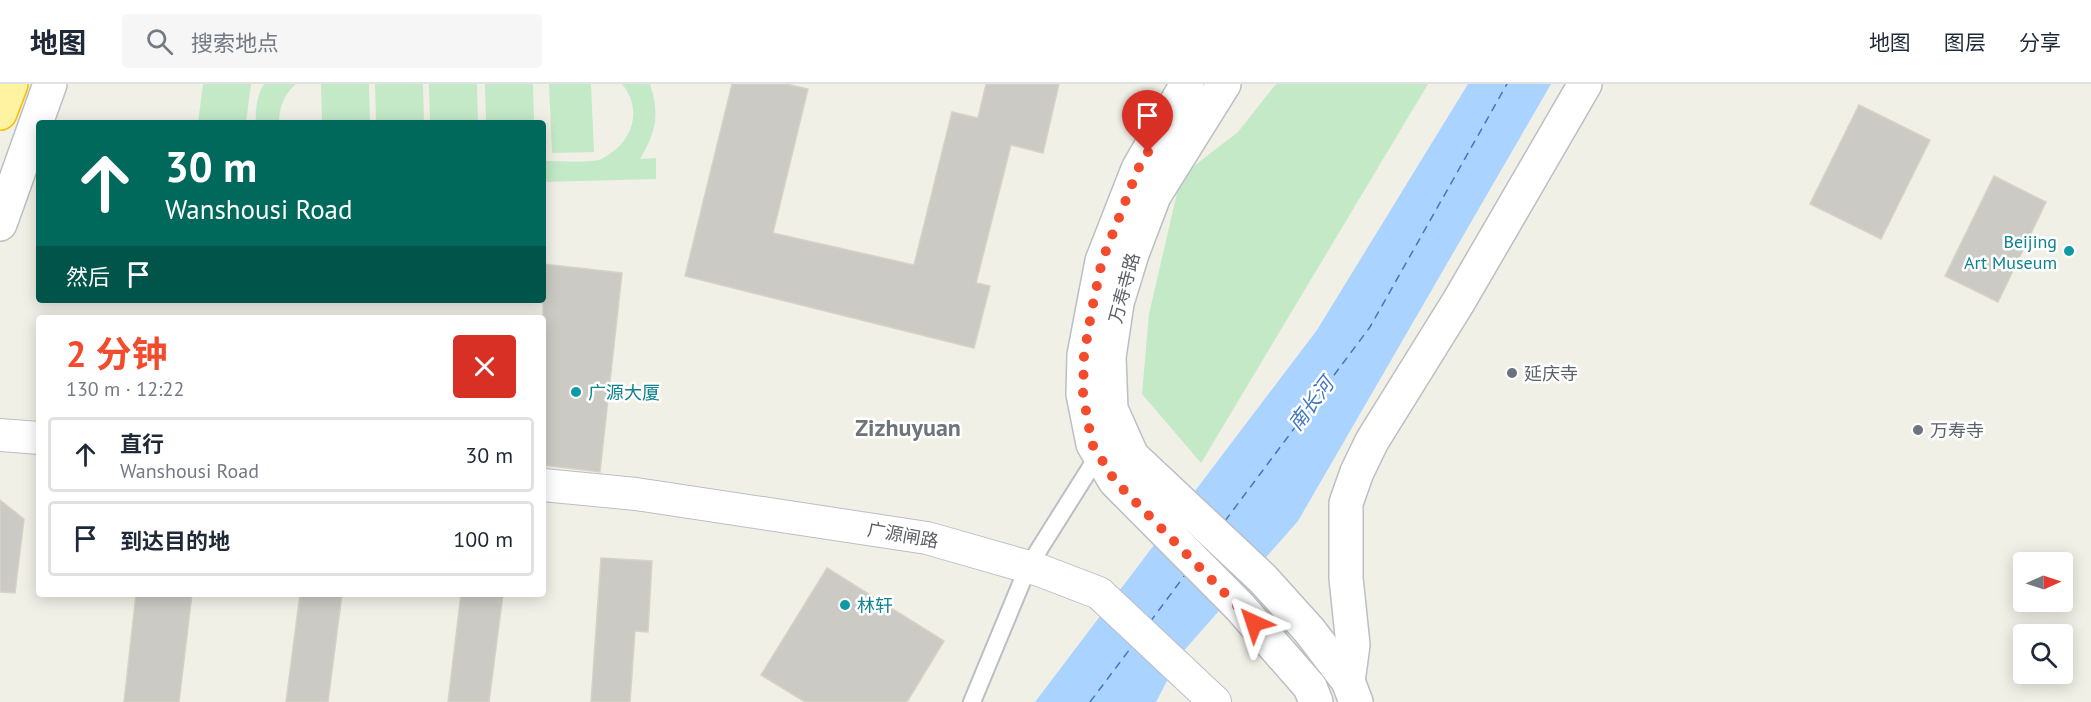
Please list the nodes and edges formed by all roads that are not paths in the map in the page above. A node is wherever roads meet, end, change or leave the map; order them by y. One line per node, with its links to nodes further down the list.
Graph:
1 (11, 84): 6 (highway)
2 (50, 84): 7 (street)
3 (1187, 84): 12 (street)
4 (1224, 84): 14 (street, 万寿寺路)
5 (1585, 84): 16 (street)
6 (0, 113)
7 (37, 120)
8 (36, 123): 9 (street)
9 (0, 224)
10 (0, 435): 11 (street)
11 (36, 438)
12 (1099, 454): 14 (street); 15 (lane)
13 (546, 485): 15 (street, 广源闸路)
14 (1162, 507): 16 (street); 19 (street)
15 (1028, 567): 17 (street, 广源闸路); 18 (lane)
16 (1352, 691)
17 (1206, 697)
18 (972, 702)
19 (1316, 702)

